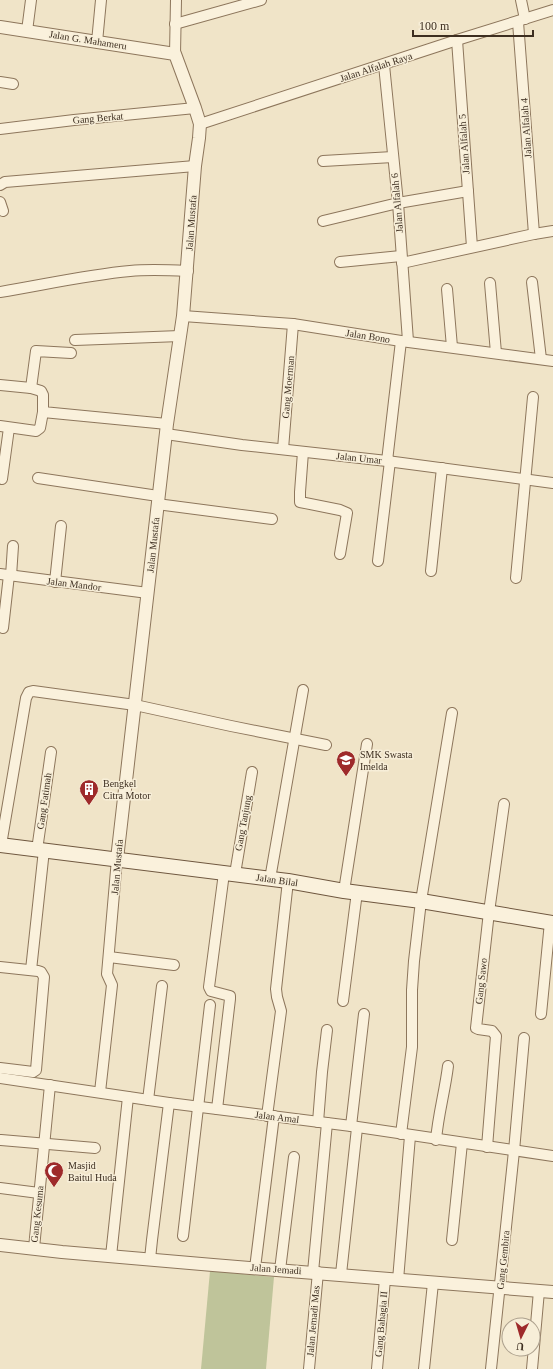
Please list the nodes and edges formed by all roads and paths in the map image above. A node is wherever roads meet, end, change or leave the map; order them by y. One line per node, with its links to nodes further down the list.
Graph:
1 (31, 0): 10 (street)
2 (101, 0): 12 (street)
3 (176, 0): 8 (street, Jalan Mustafa)
4 (260, 0): 8 (street)
5 (521, 0): 7 (street, Jalan Alfalah 4)
6 (553, 10): 7 (street, Jalan Alfalah Raya)
7 (521, 20): 11 (street, Jalan Alfalah Raya); 28 (street, Jalan Alfalah 4)
8 (175, 24): 13 (street, Jalan Mustafa)
9 (0, 27): 10 (street, Jalan G. Mahameru)
10 (27, 31): 12 (street, Jalan G. Mahameru)
11 (457, 40): 14 (street, Jalan Alfalah Raya); 24 (street, Jalan Alfalah 5)
12 (97, 42): 13 (street, Jalan G. Mahameru)
13 (175, 54): 17 (street, Jalan Mustafa)
14 (384, 64): 18 (street, Jalan Alfalah Raya); 20 (street, Jalan Alfalah 6)
15 (0, 82): 16 (street)
16 (13, 84)
17 (195, 108): 18 (street, Jalan Mustafa); 19 (street, Gang Berkat)
18 (200, 124): 22 (street, Jalan Mustafa)
19 (0, 128)
20 (393, 157): 21 (street); 25 (street, Jalan Alfalah 6)
21 (323, 161)
22 (195, 166): 23 (street); 32 (street, Jalan Mustafa)
23 (0, 185)
24 (468, 190): 25 (street); 29 (street, Jalan Alfalah 5)
25 (398, 203): 26 (street); 30 (street, Jalan Alfalah 6)
26 (323, 221)
27 (553, 231): 28 (street)
28 (534, 234): 29 (street)
29 (472, 247): 30 (street)
30 (402, 259): 31 (street); 41 (street, Jalan Alfalah 6)
31 (340, 262)
32 (188, 271): 36 (street); 37 (street, Jalan Mustafa)
33 (532, 282): 45 (street)
34 (490, 283): 44 (street)
35 (447, 289): 42 (street)
36 (0, 292)
37 (183, 316): 38 (street, Jalan Bono); 39 (street, Jalan Mustafa)
38 (293, 324): 41 (street, Jalan Bono); 53 (street, Gang Moerman)
39 (180, 336): 40 (street); 52 (street, Jalan Mustafa)
40 (75, 340)
41 (404, 341): 42 (street, Jalan Bono); 55 (street, Jalan Alfalah 6)
42 (452, 347): 44 (street, Jalan Bono)
43 (71, 352): 48 (street)
44 (496, 352): 45 (street, Jalan Bono)
45 (541, 359): 46 (street, Jalan Bono)
46 (553, 360)
47 (0, 386): 48 (street)
48 (31, 388): 50 (street)
49 (533, 397): 58 (street)
50 (43, 412): 51 (street); 52 (street, Jalan Umar)
51 (5, 427): 59 (street)
52 (166, 429): 53 (street, Jalan Umar); 61 (street, Jalan Mustafa)
53 (283, 449): 54 (street, Jalan Umar)
54 (304, 452): 55 (street, Jalan Umar); 65 (street)
55 (389, 461): 56 (street, Jalan Umar); 66 (street, Jalan Alfalah 6)
56 (442, 468): 58 (street, Jalan Umar); 67 (street)
57 (38, 478): 61 (street)
58 (526, 478): 60 (street, Jalan Umar); 69 (street)
59 (2, 479)
60 (553, 483)
61 (158, 500): 62 (street); 71 (street, Jalan Mustafa)
62 (272, 519)
63 (61, 526): 70 (street)
64 (13, 546): 68 (street)
65 (340, 554)
66 (378, 561)
67 (431, 571)
68 (7, 575): 70 (street, Jalan Mandor); 72 (street)
69 (516, 578)
70 (55, 582): 71 (street, Jalan Mandor)
71 (148, 593): 74 (street, Jalan Mustafa)
72 (3, 628)
73 (303, 690): 76 (street)
74 (135, 705): 76 (street); 82 (street); 84 (street, Jalan Mustafa)
75 (452, 713): 89 (street)
76 (295, 739): 78 (street); 86 (street)
77 (367, 744): 88 (street)
78 (326, 745)
79 (51, 752): 83 (street, Gang Fatimah)
80 (252, 772): 85 (street, Gang Tanjung)
81 (504, 804): 90 (street)
82 (1, 845): 83 (main road, Jalan Bilal)
83 (41, 850): 84 (main road, Jalan Bilal); 95 (street, Gang Fatimah)
84 (117, 859): 85 (main road, Jalan Bilal); 92 (street, Jalan Mustafa)
85 (229, 874): 86 (main road, Jalan Bilal); 112 (street, Gang Tanjung)
86 (270, 879): 87 (main road, Jalan Bilal)
87 (288, 881): 88 (main road, Jalan Bilal); 113 (street)
88 (350, 891): 89 (main road, Jalan Bilal); 97 (street)
89 (421, 901): 90 (main road, Jalan Bilal); 116 (street)
90 (489, 912): 91 (main road, Jalan Bilal); 121 (street, Gang Sawo)
91 (552, 923): 100 (street)
92 (109, 956): 93 (street); 107 (street, Jalan Mustafa)
93 (174, 965)
94 (0, 967): 95 (street)
95 (31, 970): 104 (street)
96 (162, 986): 109 (street)
97 (343, 1001)
98 (210, 1005): 111 (street)
99 (364, 1014): 115 (street)
100 (542, 1014)
101 (327, 1030): 114 (street, Jalan Jemadi Mas)
102 (524, 1038): 123 (street, Gang Gembira)
103 (448, 1066): 118 (street)
104 (0, 1068)
105 (0, 1078): 106 (street, Jalan Amal)
106 (50, 1085): 107 (street, Jalan Amal); 120 (street, Gang Kesuma)
107 (100, 1092): 108 (street, Jalan Amal)
108 (128, 1097): 109 (street, Jalan Amal); 132 (street)
109 (148, 1100): 110 (street, Jalan Amal)
110 (169, 1103): 111 (street, Jalan Amal); 133 (street)
111 (199, 1107): 112 (street, Jalan Amal); 128 (street)
112 (217, 1109): 113 (street, Jalan Amal)
113 (270, 1116): 114 (street, Jalan Amal); 134 (street)
114 (322, 1123): 115 (street, Jalan Amal); 136 (street, Jalan Jemadi Mas)
115 (354, 1127): 116 (street, Jalan Amal); 137 (street)
116 (406, 1135): 118 (street, Jalan Amal); 139 (street)
117 (1, 1140): 120 (street)
118 (436, 1140): 119 (street, Jalan Amal)
119 (462, 1143): 121 (street, Jalan Amal); 129 (street)
120 (44, 1144): 122 (street); 127 (street, Gang Kesuma)
121 (487, 1147): 123 (street, Jalan Amal)
122 (95, 1148)
123 (514, 1151): 124 (street, Jalan Amal); 141 (street, Gang Gembira)
124 (553, 1156)
125 (294, 1157): 135 (street)
126 (0, 1188): 127 (street)
127 (39, 1193): 131 (street, Gang Kesuma)
128 (183, 1236)
129 (452, 1240)
130 (0, 1245): 131 (street, Jalan Jemadi)
131 (34, 1248): 132 (street, Jalan Jemadi)
132 (111, 1256): 133 (street, Jalan Jemadi)
133 (150, 1259): 134 (street, Jalan Jemadi)
134 (255, 1268): 135 (street, Jalan Jemadi)
135 (280, 1270): 136 (street, Jalan Jemadi)
136 (315, 1272): 137 (street, Jalan Jemadi); 144 (street, Jalan Jemadi Mas)
137 (341, 1274): 138 (street, Jalan Jemadi)
138 (385, 1279): 139 (street, Jalan Jemadi); 145 (street, Gang Bahagia II)
139 (398, 1280): 140 (street, Jalan Jemadi)
140 (433, 1283): 141 (street, Jalan Jemadi); 146 (street)
141 (500, 1288): 142 (street, Jalan Jemadi); 147 (street, Gang Gembira)
142 (539, 1291): 143 (street, Jalan Jemadi); 148 (street)
143 (553, 1292)
144 (309, 1369)
145 (377, 1369)
146 (424, 1369)
147 (491, 1369)
148 (532, 1369)

